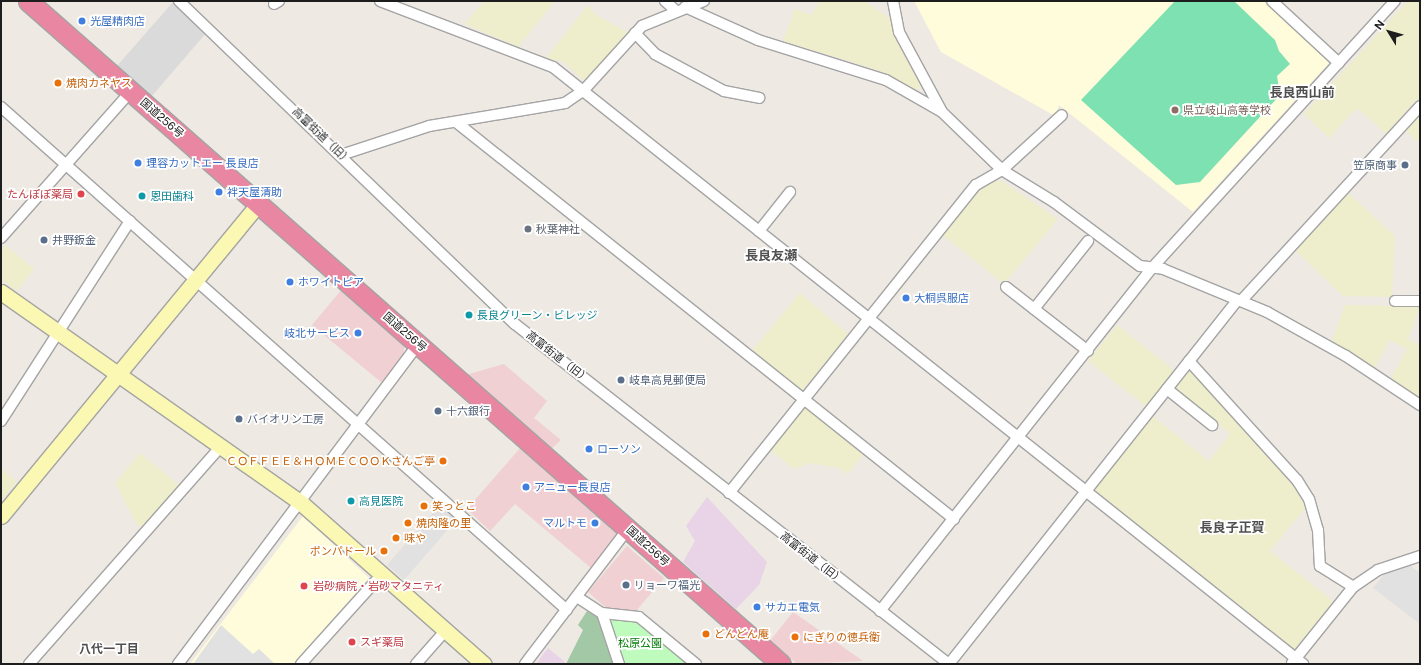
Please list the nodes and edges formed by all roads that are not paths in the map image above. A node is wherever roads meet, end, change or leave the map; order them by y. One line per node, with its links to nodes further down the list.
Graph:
1 (28, 1): 12 (highway, 国道256号)
2 (179, 1): 20 (street, 高富街道（旧）)
3 (380, 1): 13 (street)
4 (665, 1): 9 (street)
5 (704, 1): 9 (street)
6 (893, 1): 17 (street)
7 (1272, 1): 11 (street)
8 (1395, 1): 11 (street)
9 (680, 9): 10 (street); 17 (street)
10 (635, 33): 13 (street); 14 (street)
11 (1339, 63): 29 (street)
12 (131, 91): 21 (street); 24 (highway, 国道256号)
13 (583, 91): 19 (street); 26 (street)
14 (759, 98)
15 (1420, 106): 33 (street)
16 (1, 107): 21 (street)
17 (942, 112): 22 (street)
18 (1062, 115): 22 (street)
19 (456, 122): 20 (street); 44 (street)
20 (341, 154): 52 (street, 高富街道（旧）)
21 (66, 165): 25 (street); 27 (street)
22 (1002, 170): 29 (street); 37 (street)
23 (790, 192): 26 (street)
24 (259, 203): 30 (street); 39 (highway, 国道256号)
25 (130, 221): 30 (street); 38 (street)
26 (759, 231): 37 (street)
27 (1, 238)
28 (1088, 241): 36 (street)
29 (1151, 269): 33 (street); 40 (street)
30 (196, 280): 42 (street); 47 (street)
31 (1006, 287): 36 (street)
32 (1, 292): 38 (street)
33 (1239, 301): 41 (street); 45 (street)
34 (1395, 301): 35 (street)
35 (1420, 301)
36 (1034, 309): 40 (street)
37 (867, 316): 44 (street); 49 (street)
38 (58, 332): 42 (street); 46 (street)
39 (418, 344): 47 (street); 56 (highway, 国道256号)
40 (1088, 351): 49 (street)
41 (1189, 361): 43 (street); 59 (street)
42 (119, 374): 50 (street); 54 (street)
43 (1167, 389): 48 (street); 51 (street)
44 (804, 400): 52 (street); 55 (street)
45 (1420, 405)
46 (1, 421)
47 (359, 424): 53 (street); 61 (street)
48 (1212, 425)
49 (1019, 436): 51 (street); 55 (street)
50 (222, 446): 53 (street); 66 (street)
51 (1086, 489): 65 (street); 75 (street)
52 (729, 493): 62 (street, 高富街道（旧）)
53 (300, 502): 58 (street); 67 (street)
54 (1, 516)
55 (954, 519): 62 (street)
56 (628, 529): 60 (street); 74 (highway, 国道256号)
57 (1420, 556): 59 (street)
58 (382, 574): 64 (street); 68 (street)
59 (1353, 588): 65 (street)
60 (577, 597): 61 (street); 63 (street)
61 (567, 610): 71 (street)
62 (880, 611): 75 (street, 高富街道（旧）)
63 (602, 613): 72 (street); 73 (street)
64 (446, 630): 69 (street); 70 (street)
65 (1297, 662)
66 (29, 664)
67 (178, 664)
68 (301, 664)
69 (416, 664)
70 (484, 664)
71 (526, 664)
72 (619, 664)
73 (696, 664)
74 (779, 664)
75 (949, 664)

